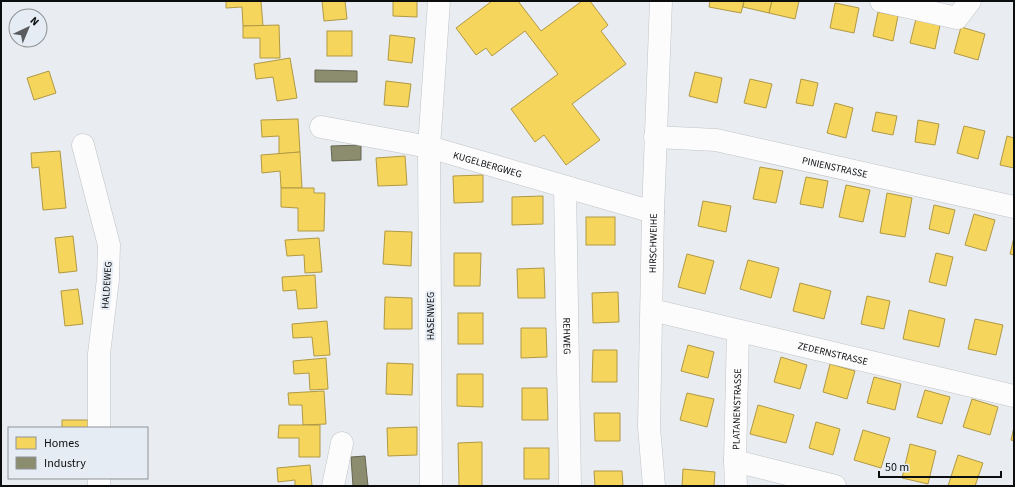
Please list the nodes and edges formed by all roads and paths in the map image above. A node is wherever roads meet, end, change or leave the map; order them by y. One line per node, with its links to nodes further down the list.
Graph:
1 (439, 1): 8 (street, HASENWEG)
2 (661, 1): 6 (street, HIRSCHWEIHE)
3 (881, 1): 4 (street)
4 (970, 1)
5 (321, 127): 8 (street, KUGELBERGWEG)
6 (655, 137): 10 (street, PINIENSTRASSE); 11 (street, HIRSCHWEIHE)
7 (83, 145): 15 (street, HALDEWEG)
8 (429, 147): 9 (street, KUGELBERGWEG); 19 (street, HASENWEG)
9 (565, 187): 11 (street, KUGELBERGWEG); 20 (street, REHWEG)
10 (1014, 207)
11 (653, 212): 12 (street, HIRSCHWEIHE)
12 (652, 310): 13 (street, ZEDERNSTRASSE); 21 (street, HIRSCHWEIHE)
13 (738, 332): 14 (street, ZEDERNSTRASSE); 17 (street, PLATANENSTRASSE)
14 (1014, 396)
15 (99, 427)
16 (342, 443): 18 (street)
17 (735, 461): 22 (street, PLATANENSTRASSE); 23 (street)
18 (333, 486)
19 (431, 486)
20 (570, 486)
21 (654, 486)
22 (736, 486)
23 (835, 486)

